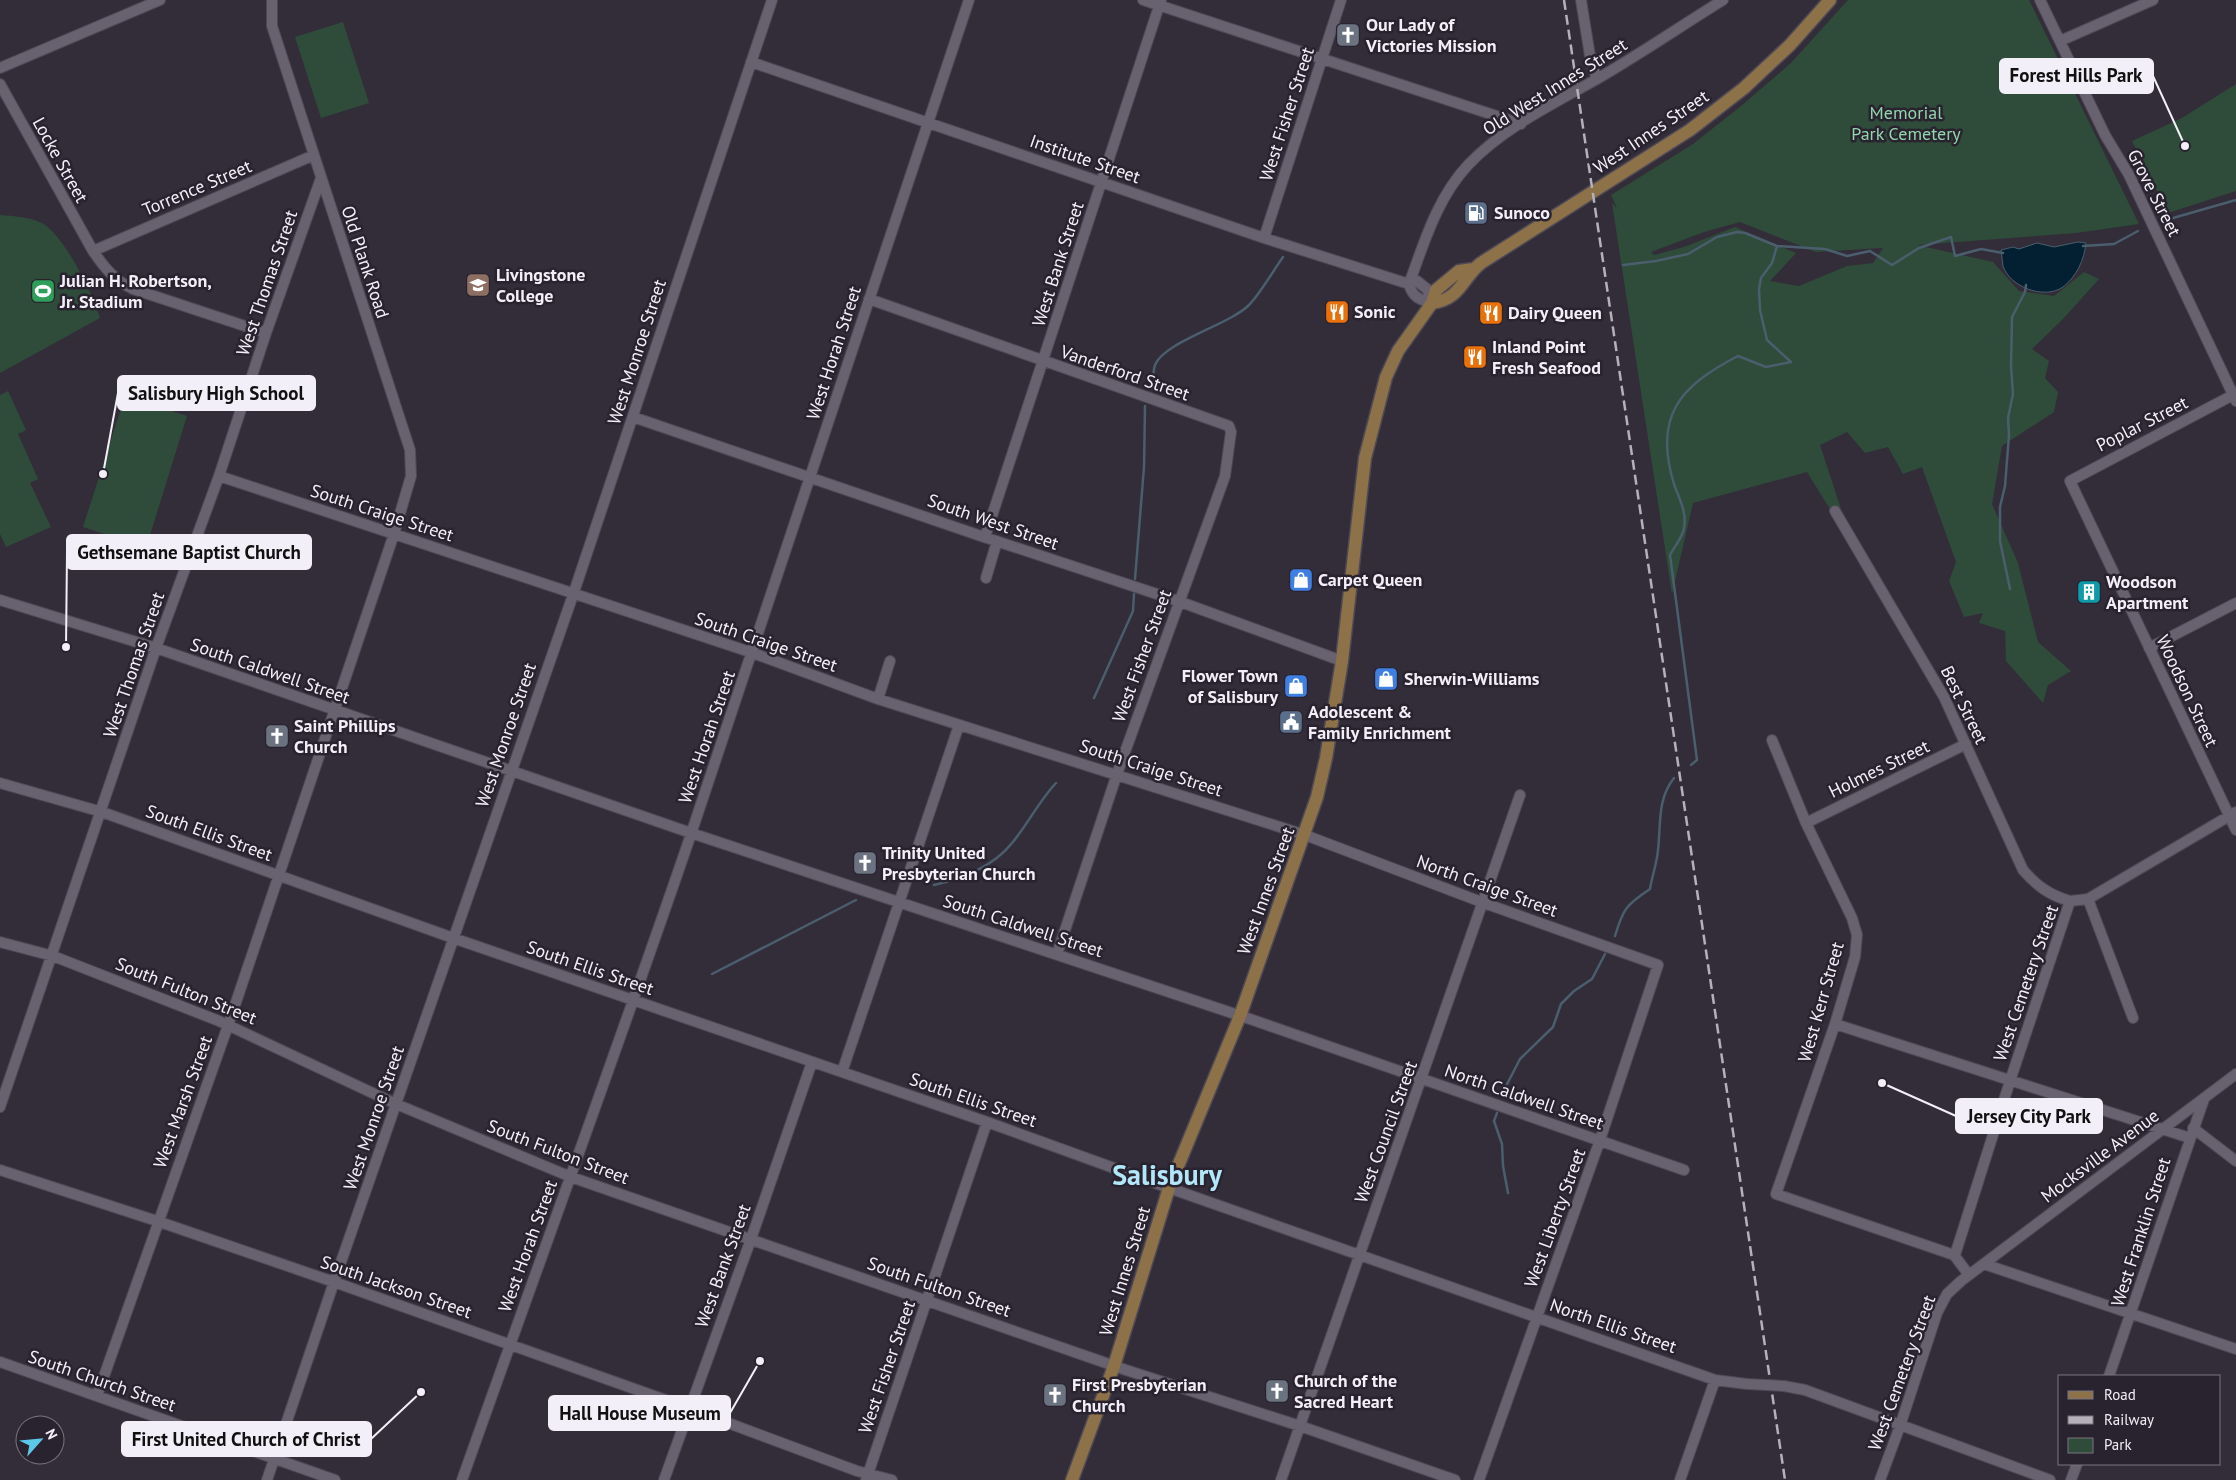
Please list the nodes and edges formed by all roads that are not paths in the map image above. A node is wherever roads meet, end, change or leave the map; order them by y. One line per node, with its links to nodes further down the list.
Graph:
1 (160, 0): 16 (street)
2 (272, 0): 21 (street, Old Plank Road)
3 (772, 0): 15 (street, West Monroe Street)
4 (969, 0): 19 (street, West Horah Street)
5 (1143, 0): 12 (street)
6 (1341, 0): 14 (street, West Fisher Street)
7 (1581, 0): 17 (street)
8 (1723, 0): 17 (street, Old West Innes Street)
9 (1830, 0): 28 (main road, West Innes Street)
10 (2040, 0): 13 (street, Grove Street)
11 (2152, 0): 13 (street)
12 (1160, 3): 14 (street); 23 (street, West Bank Street)
13 (2060, 41): 31 (street, Grove Street)
14 (1322, 57): 20 (street); 24 (street, West Fisher Street)
15 (750, 62): 19 (street, Institute Street); 32 (street, West Monroe Street)
16 (0, 68)
17 (1597, 79): 20 (street, Old West Innes Street)
18 (0, 84): 25 (street, Locke Street)
19 (928, 123): 23 (street, Institute Street); 27 (street, West Horah Street)
20 (1521, 124): 26 (street, Old West Innes Street)
21 (314, 155): 22 (street, Old Plank Road); 25 (street, Torrence Street)
22 (321, 178): 29 (street, West Thomas Street); 38 (street, Old Plank Road)
23 (1101, 182): 24 (street, Institute Street); 30 (street, West Bank Street)
24 (1264, 238): 26 (street, Institute Street)
25 (93, 251): 29 (street)
26 (1409, 284): 28 (street, Institute Street)
27 (869, 299): 30 (street, Vanderford Street); 35 (street, West Horah Street)
28 (1432, 303): 50 (main road, West Innes Street)
29 (266, 333): 34 (street, West Thomas Street)
30 (1043, 362): 33 (street, Vanderford Street); 39 (street, West Bank Street)
31 (2235, 398): 36 (street, Poplar Street)
32 (633, 418): 35 (street, South West Street); 42 (street, West Monroe Street)
33 (1229, 426): 44 (street, West Fisher Street)
34 (219, 476): 38 (street, South Craige Street); 46 (street, West Thomas Street)
35 (810, 477): 39 (street, South West Street); 48 (street, West Horah Street)
36 (2072, 484): 47 (street, Woodson Street)
37 (1835, 511): 55 (street, Best Street)
38 (394, 534): 42 (street, South Craige Street); 52 (street, West Marsh Street)
39 (985, 537): 40 (street, South West Street)
40 (997, 541): 41 (street); 44 (street, South West Street)
41 (986, 578)
42 (573, 595): 48 (street, South Craige Street); 56 (street, West Monroe Street)
43 (0, 600): 46 (street, South Caldwell Street)
44 (1178, 601): 50 (street, South West Street); 57 (street, West Fisher Street)
45 (2236, 603): 47 (street)
46 (156, 648): 52 (street, South Caldwell Street); 60 (street, West Thomas Street)
47 (2149, 648): 61 (street, Woodson Street)
48 (753, 653): 51 (street, South Craige Street); 64 (street, West Horah Street)
49 (890, 661): 51 (street)
50 (1342, 661): 65 (main road, West Innes Street)
51 (878, 699): 53 (street, South Craige Street)
52 (334, 711): 56 (street, South Caldwell Street); 66 (street, West Marsh Street)
53 (959, 725): 57 (street, South Craige Street); 69 (street)
54 (1772, 740): 62 (street, West Kerr Street)
55 (1966, 744): 62 (street, Holmes Street); 68 (street, Best Street)
56 (511, 771): 64 (street, South Caldwell Street); 71 (street, West Monroe Street)
57 (1117, 774): 65 (street, South Craige Street); 73 (street, West Fisher Street)
58 (0, 783): 60 (street, South Ellis Street)
59 (1520, 795): 70 (street, West Council Street)
60 (102, 812): 66 (street, South Ellis Street); 74 (street, West Thomas Street)
61 (2232, 814): 63 (street, Woodson Street); 67 (street, West Cemetery Street)
62 (1806, 823): 80 (street, West Kerr Street)
63 (2236, 830)
64 (691, 833): 69 (street, South Caldwell Street); 76 (street, West Horah Street)
65 (1305, 835): 70 (street, North Craige Street); 77 (main road, West Innes Street)
66 (278, 876): 71 (street, South Ellis Street); 79 (street, West Marsh Street)
67 (2088, 899): 68 (street, West Cemetery Street); 78 (street)
68 (2070, 901): 85 (street, West Cemetery Street)
69 (898, 902): 73 (street, South Caldwell Street); 82 (street)
70 (1484, 903): 75 (street, North Craige Street); 84 (street, West Council Street)
71 (453, 938): 76 (street, South Ellis Street); 87 (street, West Monroe Street)
72 (0, 942): 74 (street, South Fulton Street)
73 (1056, 954): 77 (street, South Caldwell Street)
74 (53, 956): 79 (street, South Fulton Street); 88 (street, West Thomas Street)
75 (1658, 966): 92 (street, West Liberty Street)
76 (633, 1000): 81 (street, South Ellis Street); 96 (street, West Horah Street)
77 (1240, 1016): 84 (street, North Caldwell Street); 97 (main road, West Innes Street)
78 (2133, 1018)
79 (228, 1024): 87 (street, South Fulton Street); 98 (street, West Marsh Street)
80 (1835, 1024): 85 (street); 101 (street, West Kerr Street)
81 (812, 1062): 82 (street, South Ellis Street); 99 (street, West Bank Street)
82 (842, 1072): 89 (street, South Ellis Street)
83 (2236, 1074): 86 (street, Mocksville Avenue)
84 (1422, 1080): 92 (street, North Caldwell Street); 100 (street, West Council Street)
85 (2010, 1081): 90 (street); 101 (street, West Cemetery Street)
86 (2204, 1099): 90 (street, Mocksville Avenue); 91 (street, West Franklin Street)
87 (396, 1104): 96 (street, South Fulton Street); 104 (street, West Monroe Street)
88 (0, 1106)
89 (987, 1122): 97 (street, South Ellis Street); 105 (street, West Fisher Street)
90 (2163, 1129): 91 (street); 102 (street, Mocksville Avenue)
91 (2191, 1133): 93 (street); 106 (street, West Franklin Street)
92 (1600, 1140): 95 (street, North Caldwell Street); 107 (street, West Liberty Street)
93 (2236, 1161)
94 (0, 1170): 98 (street, South Jackson Street)
95 (1684, 1170)
96 (571, 1177): 99 (street, South Fulton Street); 108 (street, West Horah Street)
97 (1169, 1188): 100 (street, North Ellis Street); 111 (main road, West Innes Street)
98 (157, 1221): 104 (street, South Jackson Street); 114 (street, West Marsh Street)
99 (751, 1239): 105 (street, South Fulton Street); 115 (street, West Bank Street)
100 (1358, 1255): 107 (street, North Ellis Street); 116 (street, West Council Street)
101 (1955, 1256): 103 (street)
102 (1984, 1264): 103 (street, West Cemetery Street); 106 (street)
103 (1969, 1275): 117 (street, West Cemetery Street)
104 (334, 1282): 108 (street, South Jackson Street); 118 (street, West Monroe Street)
105 (927, 1300): 111 (street, South Fulton Street); 120 (street, West Fisher Street)
106 (2131, 1315): 109 (street); 112 (street, West Franklin Street)
107 (1536, 1316): 113 (street, North Ellis Street); 129 (street, West Liberty Street)
108 (510, 1344): 115 (street, South Jackson Street); 123 (street, West Horah Street)
109 (2236, 1349)
110 (0, 1362): 114 (street, South Church Street)
111 (1114, 1366): 116 (street, South Fulton Street); 126 (main road, West Innes Street)
112 (2108, 1375)
113 (1715, 1380): 117 (street, North Ellis Street, bridge); 130 (street)
114 (96, 1396): 118 (street, South Church Street)
115 (688, 1408): 120 (street, South Jackson Street); 124 (street, West Bank Street)
116 (1300, 1426): 127 (street, West Council Street); 128 (street, South Fulton Street)
117 (1900, 1426): 131 (street, West Cemetery Street); 132 (street, North Ellis Street)
118 (275, 1458): 121 (street, West Monroe Street); 122 (street, South Church Street)
119 (2077, 1465): 133 (street)
120 (867, 1477): 125 (street, South Jackson Street)
121 (267, 1480)
122 (335, 1480)
123 (462, 1480)
124 (664, 1480)
125 (892, 1480)
126 (1072, 1480)
127 (1281, 1480)
128 (1455, 1480)
129 (1479, 1480)
130 (1680, 1480)
131 (1880, 1480)
132 (2050, 1480)
133 (2071, 1480)

